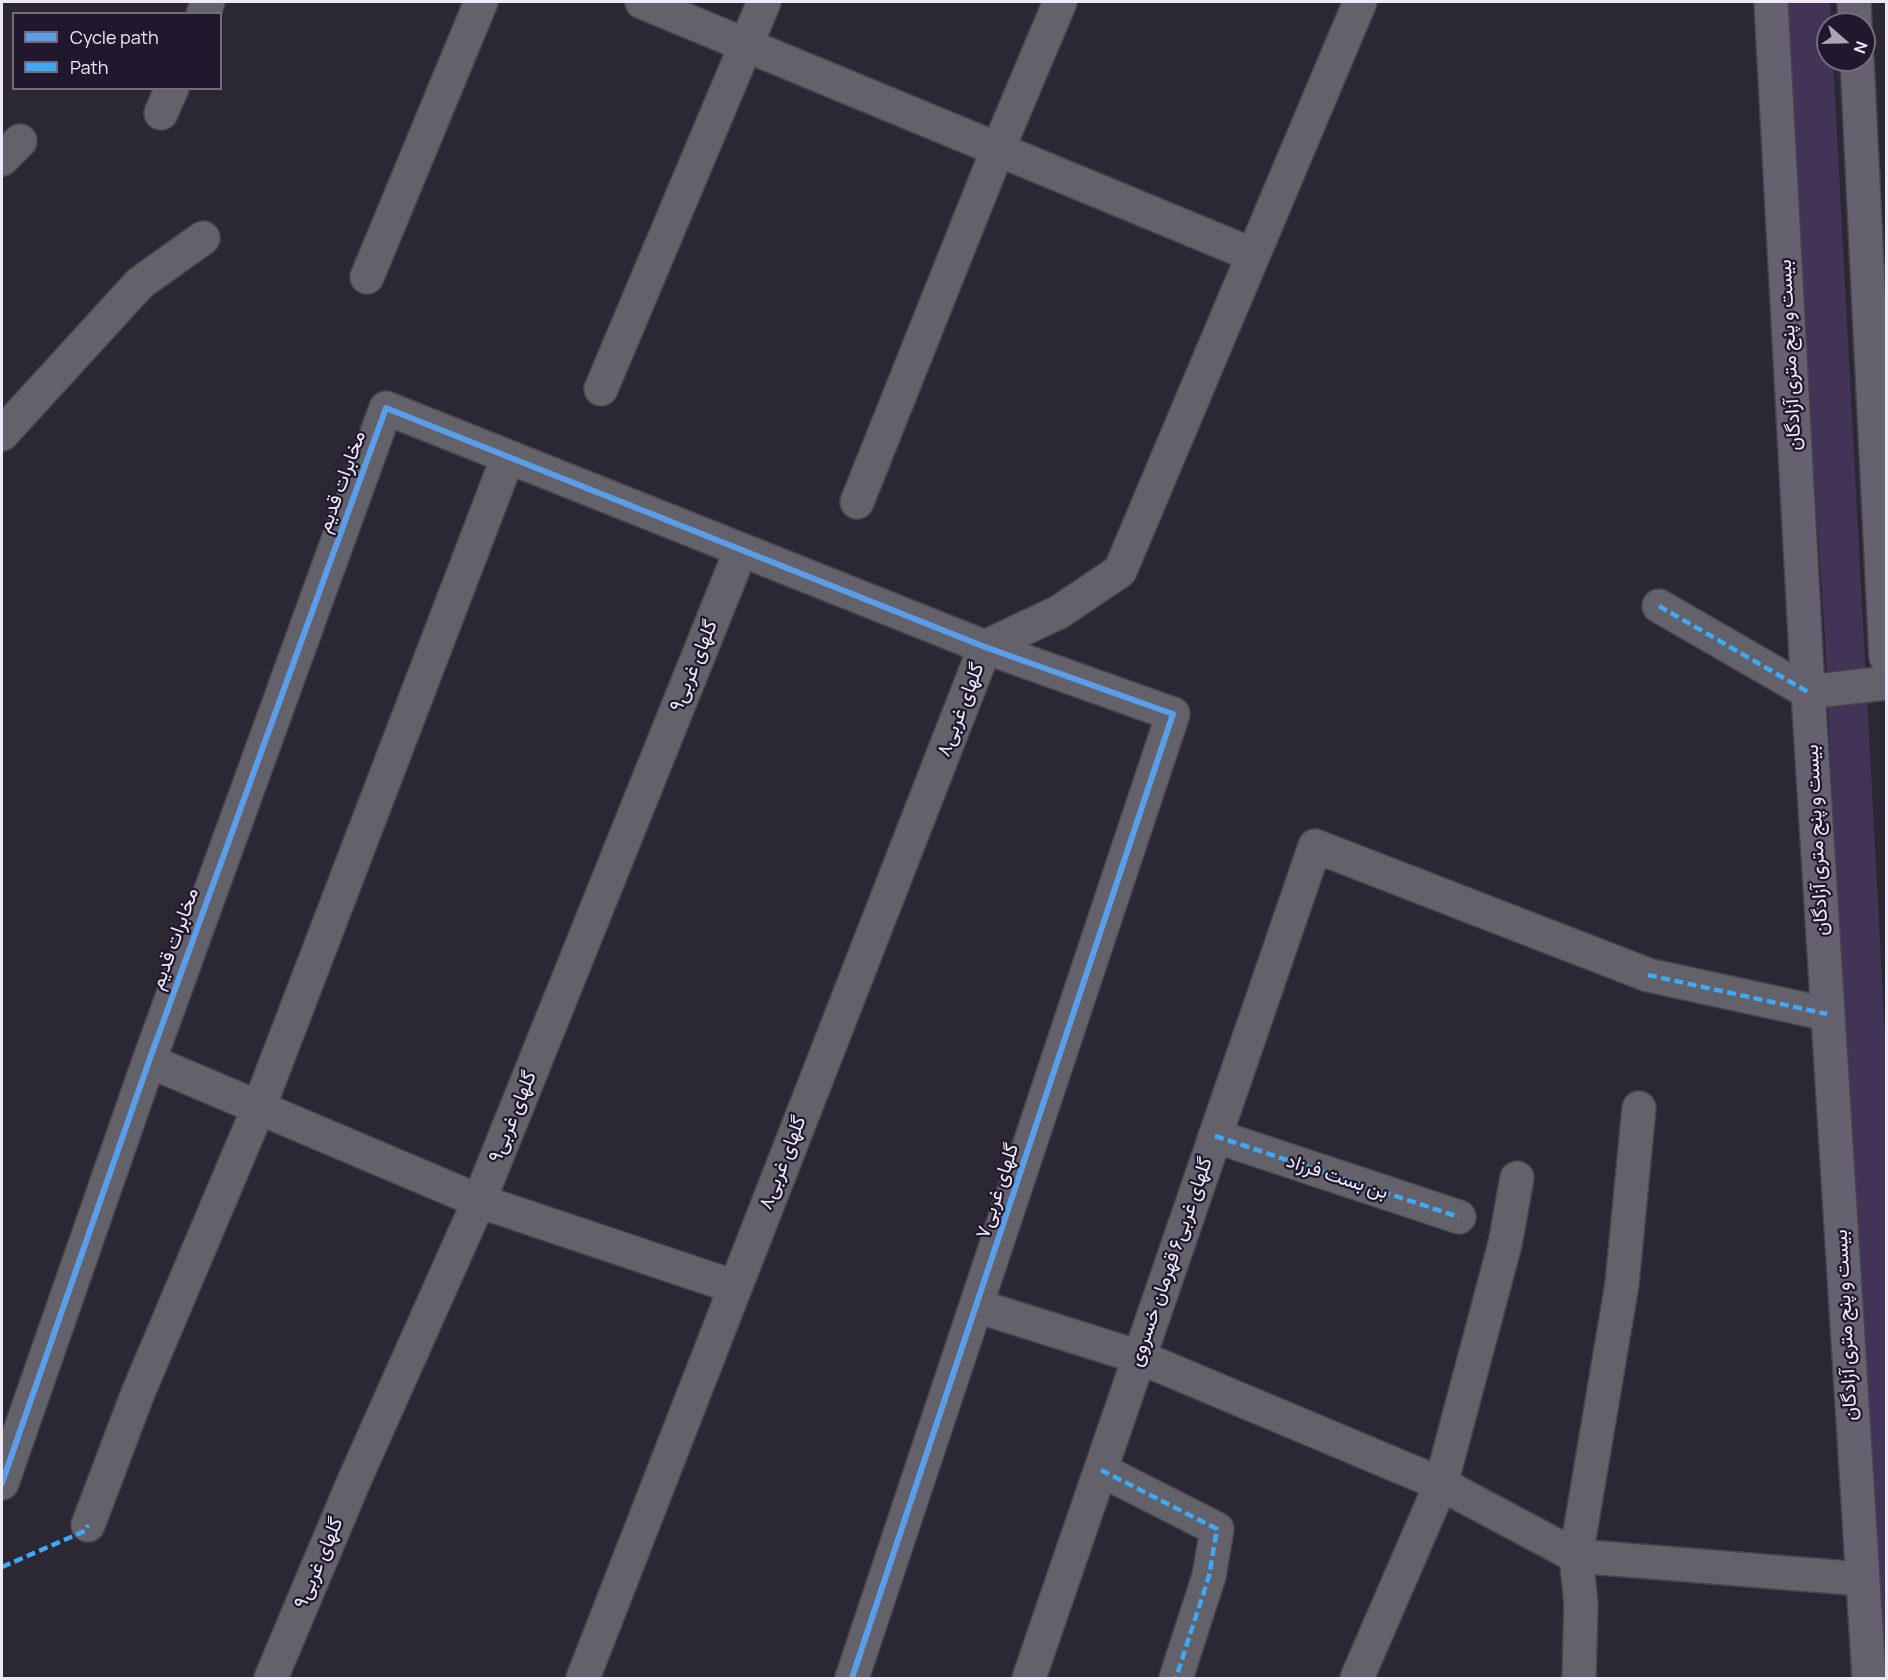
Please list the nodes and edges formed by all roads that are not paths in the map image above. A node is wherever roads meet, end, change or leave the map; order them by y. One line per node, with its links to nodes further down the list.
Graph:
1 (481, 2): 12 (street)
2 (642, 2): 7 (street)
3 (764, 2): 7 (street)
4 (1060, 2): 9 (street)
5 (1360, 2): 11 (street)
6 (1772, 2): 22 (main road, بیست و پنج متری آزادگان)
7 (746, 44): 9 (street); 13 (street)
8 (1858, 72): 20 (main road)
9 (998, 149): 11 (street); 16 (street)
10 (203, 238): 14 (street)
11 (1253, 255): 19 (street)
12 (367, 277)
13 (601, 389)
14 (2, 434)
15 (508, 457): 17 (street); 24 (street, مخابرات قدیم); 25 (street)
16 (857, 502)
17 (741, 550): 19 (street); 29 (street, گلهای غربی۹)
18 (1659, 606): 22 (street)
19 (986, 647): 31 (street, گلهای غربی۸); 32 (street, گلهای غربی۷)
20 (1887, 657)
21 (1887, 683): 22 (street)
22 (1808, 692): 23 (main road, بیست و پنج متری آزادگان)
23 (1827, 1014): 27 (street, گلهای غربی۶ قهرمان خسروی); 39 (main road, بیست و پنج متری آزادگان)
24 (149, 1061): 25 (street); 35 (street, مخابرات قدیم)
25 (259, 1107): 29 (street); 37 (street)
26 (1639, 1108): 38 (street)
27 (1215, 1136): 30 (street, بن بست فرزاد); 33 (street, گلهای غربی۶ قهرمان خسروی)
28 (1517, 1178): 36 (street)
29 (479, 1201): 31 (street); 40 (street, گلهای غربی۹)
30 (1459, 1217)
31 (735, 1287): 41 (street, گلهای غربی۸)
32 (977, 1306): 33 (street); 42 (street, گلهای غربی۷)
33 (1139, 1357): 34 (street, گلهای غربی۶ قهرمان خسروی); 36 (street)
34 (1101, 1470): 43 (street, گلهای غربی۶ قهرمان خسروی); 44 (street)
35 (2, 1483)
36 (1441, 1484): 38 (street); 45 (street)
37 (88, 1525)
38 (1576, 1556): 39 (street); 46 (street)
39 (1862, 1579): 47 (main road, بیست و پنج متری آزادگان)
40 (271, 1678)
41 (583, 1678)
42 (852, 1678)
43 (1029, 1678)
44 (1176, 1678)
45 (1357, 1678)
46 (1579, 1678)
47 (1869, 1678)

